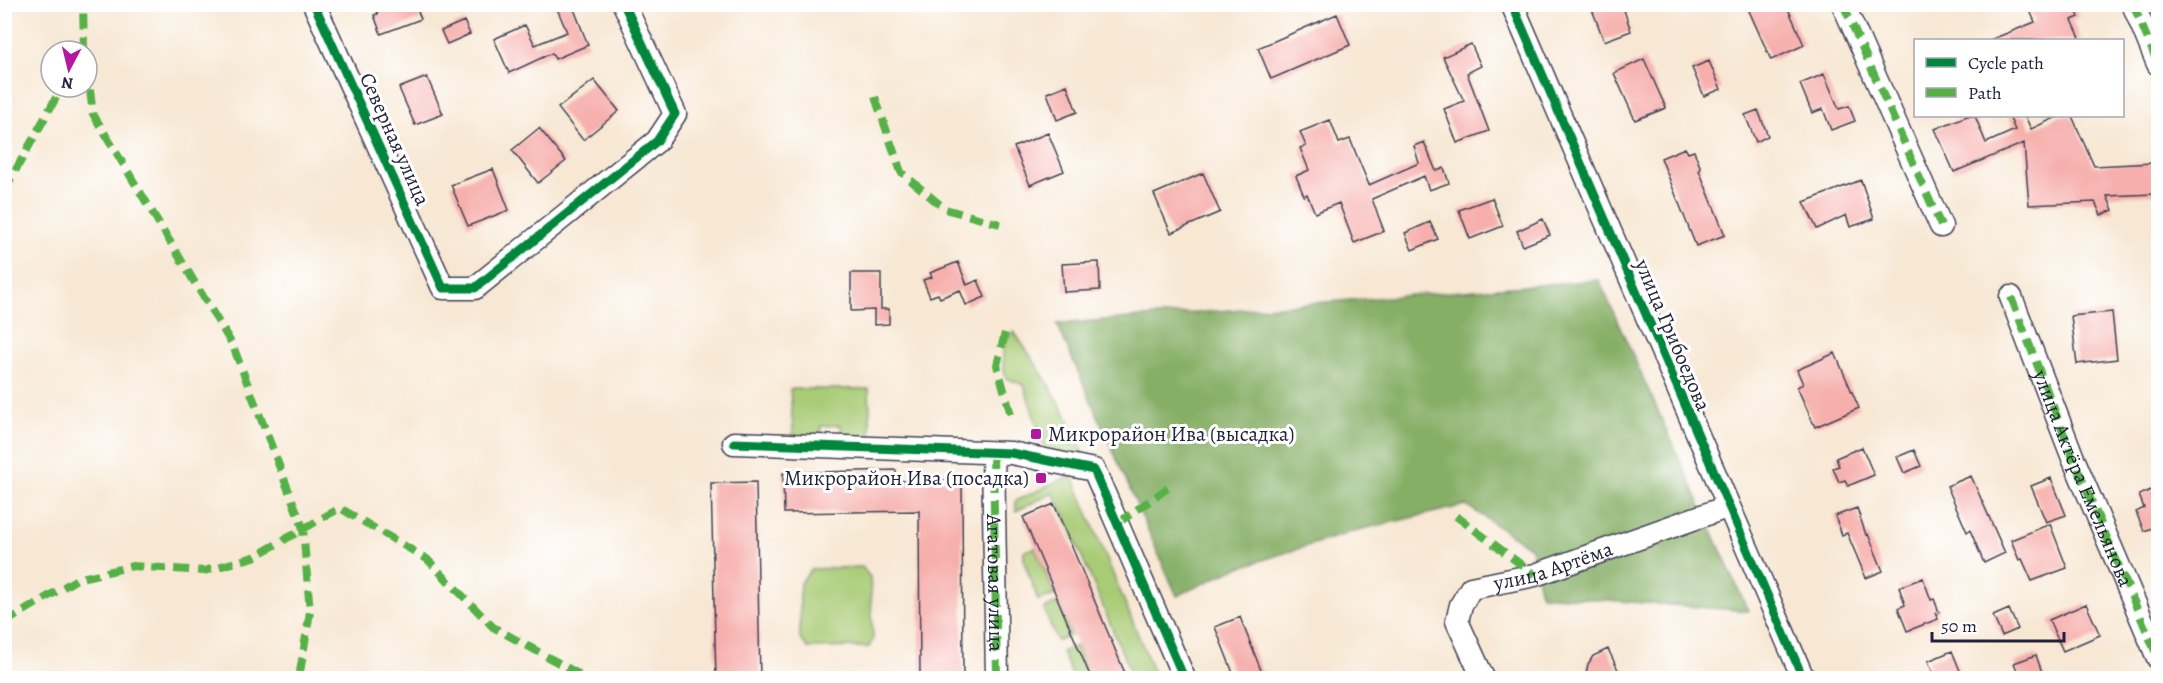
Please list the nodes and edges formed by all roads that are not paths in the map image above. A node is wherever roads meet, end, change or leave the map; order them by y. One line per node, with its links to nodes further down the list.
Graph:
1 (314, 4): 2 (street, Северная улица)
2 (624, 4)
3 (1512, 4): 11 (street, улица Грибоедова)
4 (1843, 4): 7 (street)
5 (2133, 4): 6 (street)
6 (2158, 64)
7 (1941, 226)
8 (2011, 297): 12 (street, улица Актёра Емельянова)
9 (734, 443): 10 (street)
10 (993, 453): 13 (street, Агатовая улица); 14 (street)
11 (1727, 507): 15 (street, улица Артёма); 16 (street, улица Грибоедова)
12 (2158, 658)
13 (997, 678)
14 (1184, 678)
15 (1483, 678)
16 (1803, 678)

